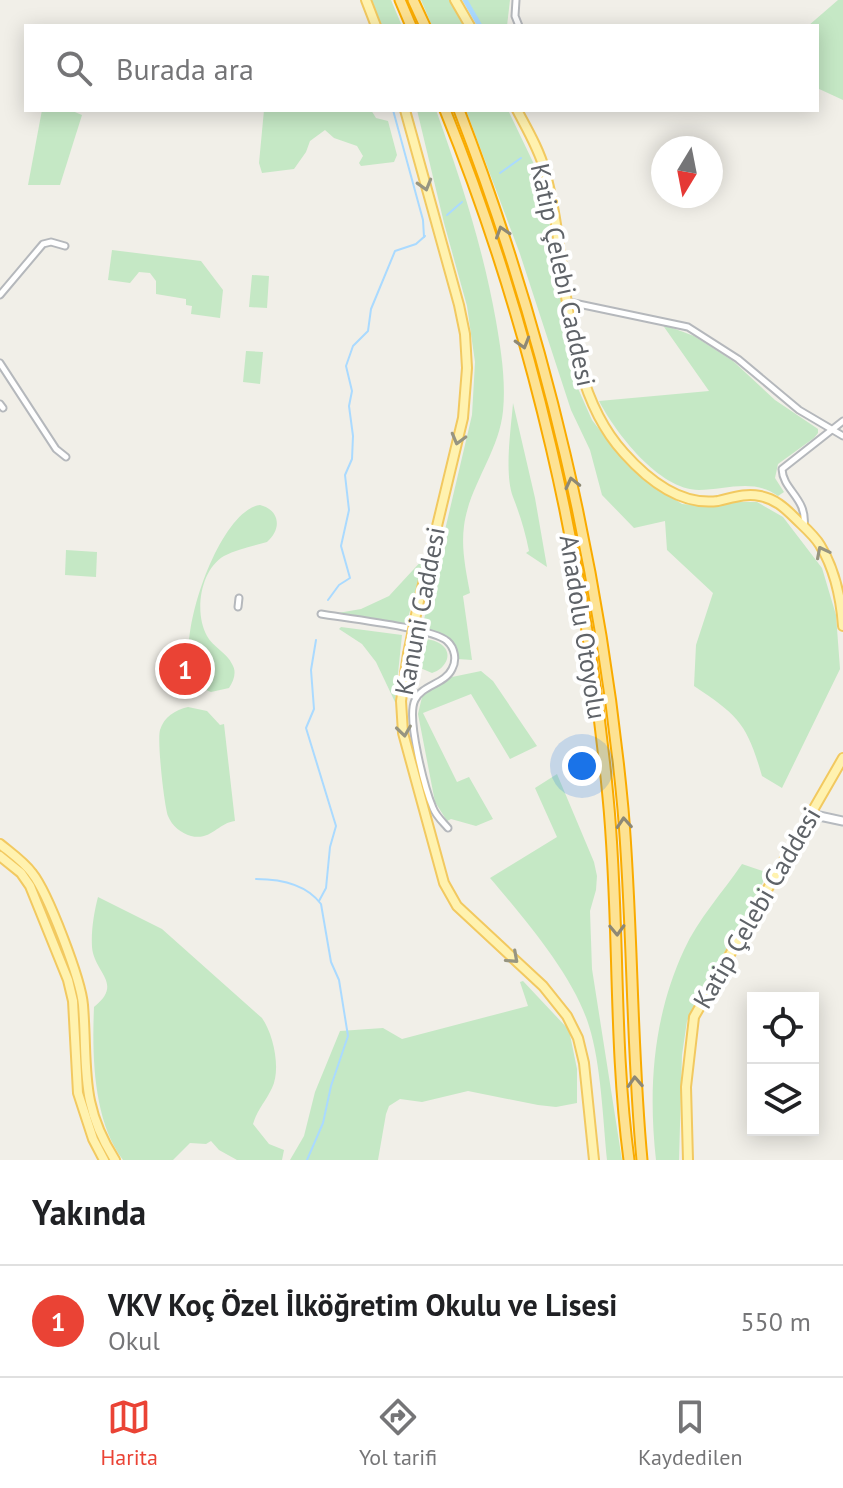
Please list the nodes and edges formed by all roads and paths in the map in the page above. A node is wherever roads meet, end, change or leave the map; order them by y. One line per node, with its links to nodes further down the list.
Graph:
1 (366, 0): 6 (main road)
2 (400, 0): 7 (highway)
3 (413, 0): 8 (highway)
4 (455, 0): 9 (main road)
5 (516, 0): 10 (street)
6 (375, 24)
7 (410, 24)
8 (424, 24)
9 (469, 24)
10 (518, 24)
11 (406, 112): 36 (main road, Kanuni Caddesi, one-way to 36, bridge)
12 (446, 112): 37 (highway, Anadolu Otoyolu, one-way to 37)
13 (460, 112): 38 (highway, Anadolu Otoyolu, one-way to 13)
14 (518, 112): 17 (main road, Katip Çelebi Caddesi)
15 (65, 246): 16 (street)
16 (0, 295)
17 (569, 302): 20 (street); 23 (main road, Katip Çelebi Caddesi)
18 (0, 363): 22 (street)
19 (843, 421): 20 (street)
20 (833, 430): 21 (street); 23 (street)
21 (843, 436)
22 (66, 457)
23 (804, 527): 27 (main road, Katip Çelebi Caddesi, one-way to 23)
24 (239, 598): 25 (street)
25 (238, 607)
26 (321, 614): 31 (street)
27 (843, 626)
28 (843, 758): 29 (main road, Katip Çelebi Caddesi)
29 (810, 814): 30 (street); 39 (main road, Katip Çelebi Caddesi)
30 (843, 821)
31 (448, 828)
32 (0, 844): 35 (main road)
33 (0, 856): 34 (main road)
34 (104, 1160)
35 (115, 1160)
36 (594, 1160)
37 (629, 1160)
38 (642, 1160)
39 (688, 1160)

